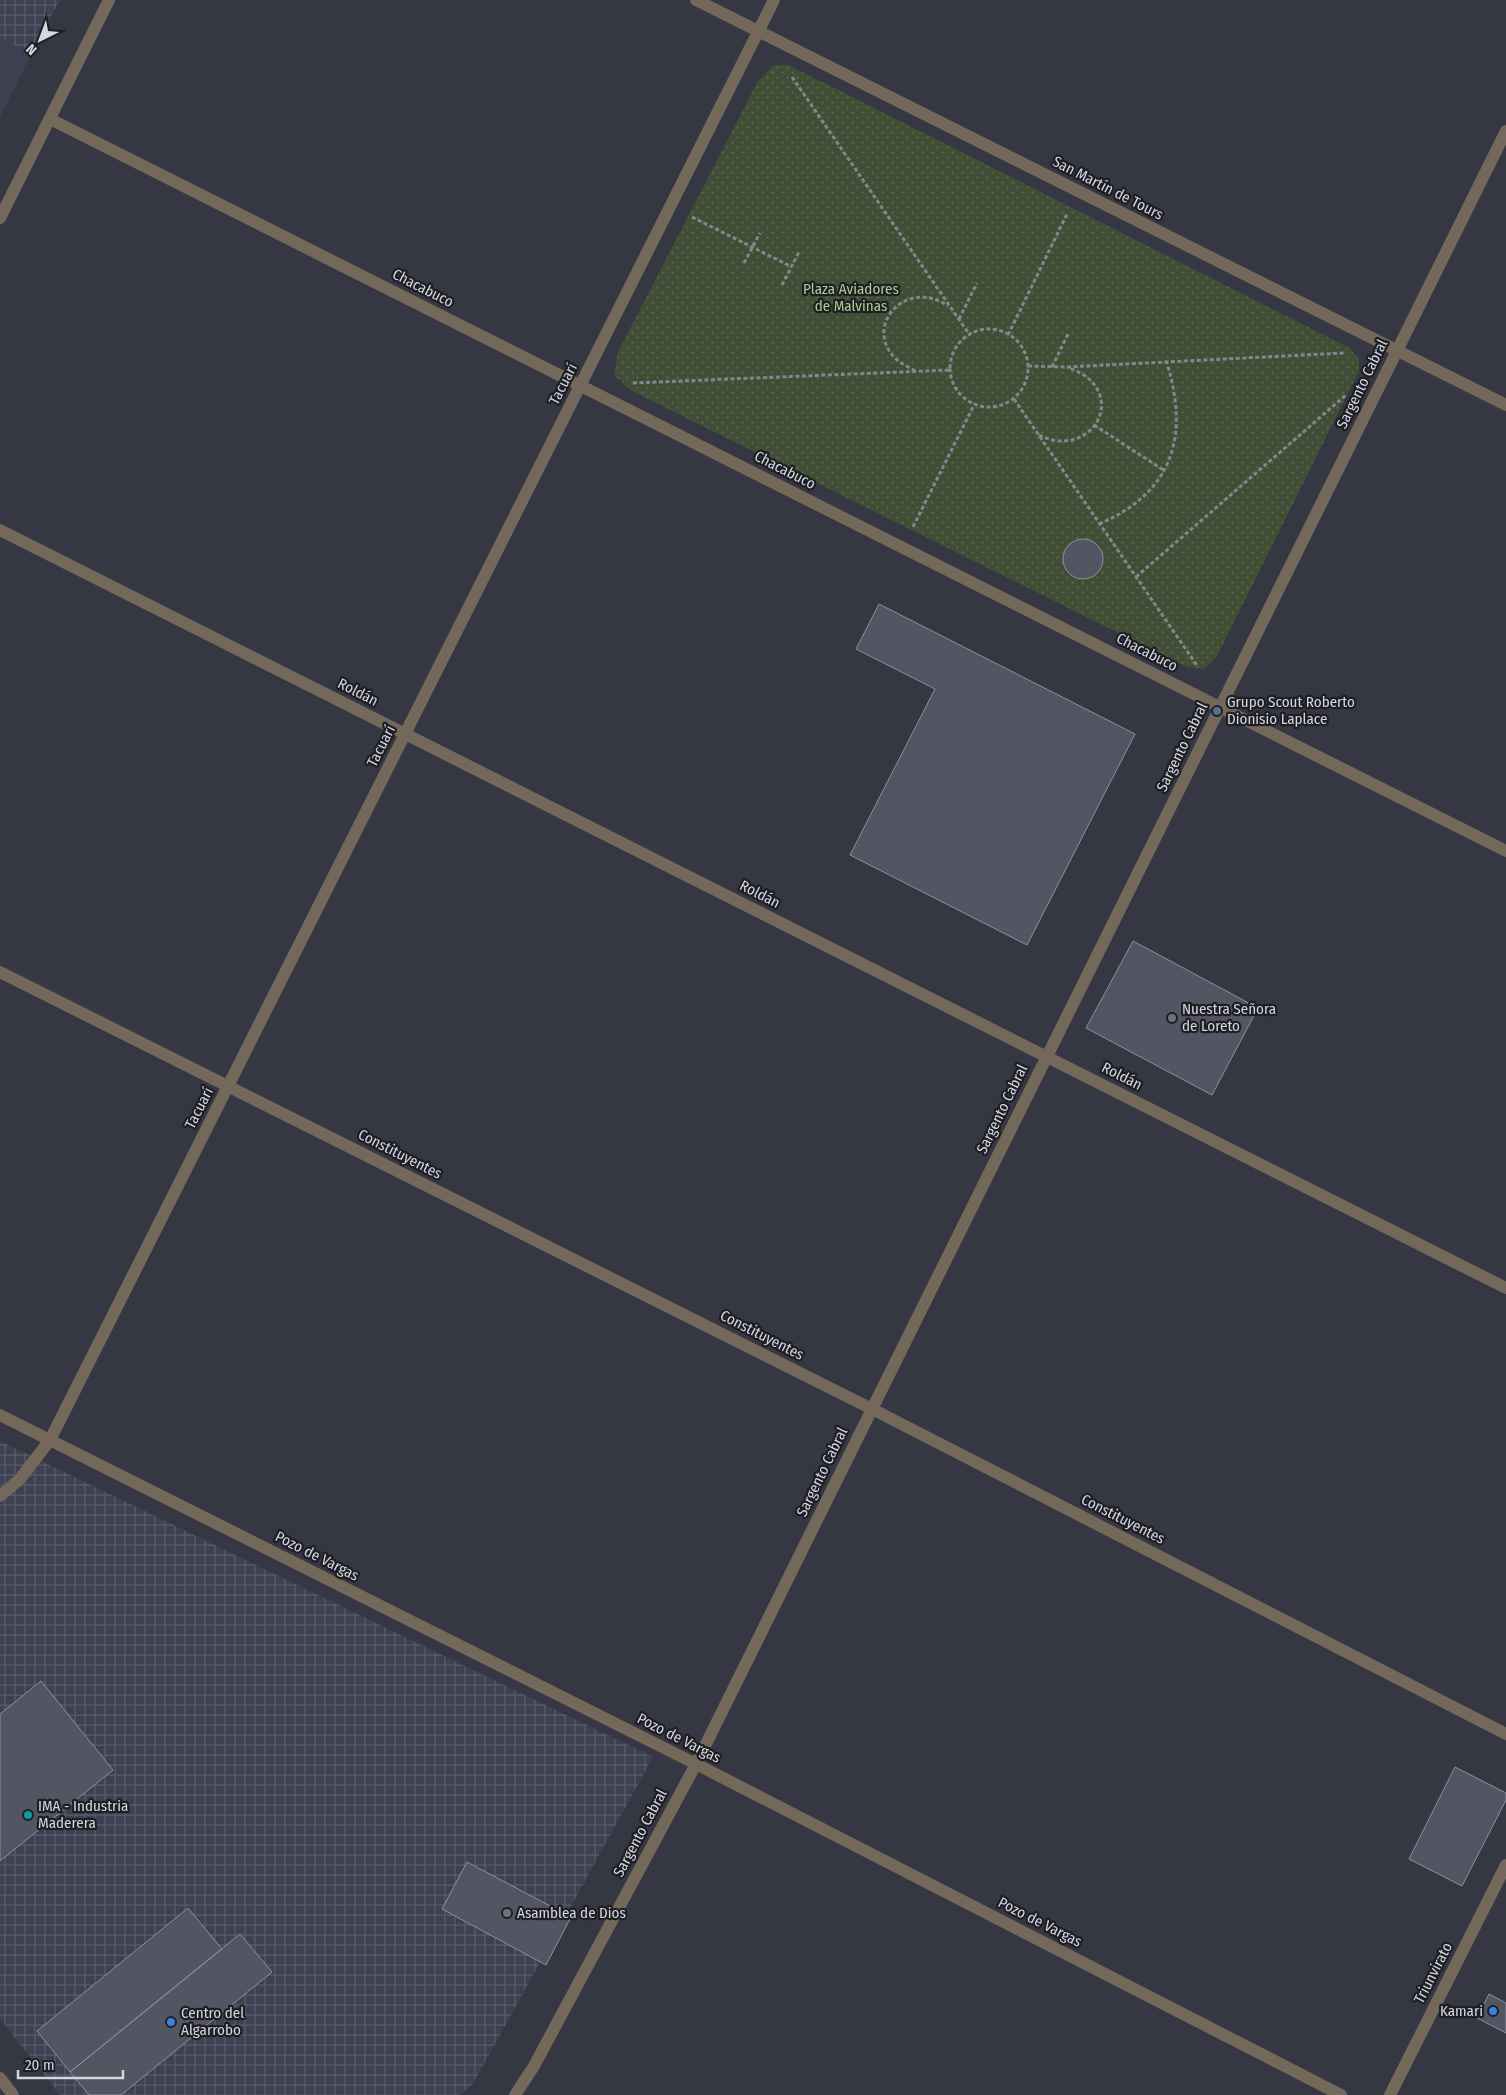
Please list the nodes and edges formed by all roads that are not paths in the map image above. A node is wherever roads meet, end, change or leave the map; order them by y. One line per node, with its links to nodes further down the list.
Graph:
1 (109, 0): 5 (street)
2 (696, 0): 4 (street, San Martín de Tours)
3 (774, 0): 4 (street, Tacuarí)
4 (759, 31): 8 (street, San Martín de Tours); 9 (street, Tacuarí)
5 (50, 119): 7 (street); 9 (street, Chacabuco)
6 (1506, 131): 8 (street, Sargento Cabral)
7 (0, 218)
8 (1397, 351): 10 (street, San Martín de Tours); 12 (street, Sargento Cabral)
9 (580, 386): 12 (street, Chacabuco); 13 (street, Tacuarí)
10 (1506, 405)
11 (0, 530): 13 (street, Roldán)
12 (1221, 705): 14 (street, Chacabuco); 16 (street, Sargento Cabral)
13 (405, 734): 16 (street, Roldán); 17 (street, Tacuarí)
14 (1506, 851)
15 (0, 972): 17 (street, Constituyentes)
16 (1047, 1056): 18 (street, Roldán); 19 (street, Sargento Cabral)
17 (228, 1086): 19 (street, Constituyentes); 21 (street, Tacuarí)
18 (1506, 1288)
19 (872, 1409): 23 (street, Constituyentes); 24 (street, Sargento Cabral)
20 (0, 1415): 21 (street, Pozo de Vargas)
21 (50, 1440): 22 (street, Tacuarí); 24 (street, Pozo de Vargas)
22 (0, 1496)
23 (1506, 1734)
24 (696, 1764): 28 (street, Sargento Cabral); 29 (street, Pozo de Vargas)
25 (1506, 1865): 30 (street, Triunvirato)
26 (0, 2078): 27 (street)
27 (13, 2095)
28 (515, 2095)
29 (1341, 2095)
30 (1390, 2095)

